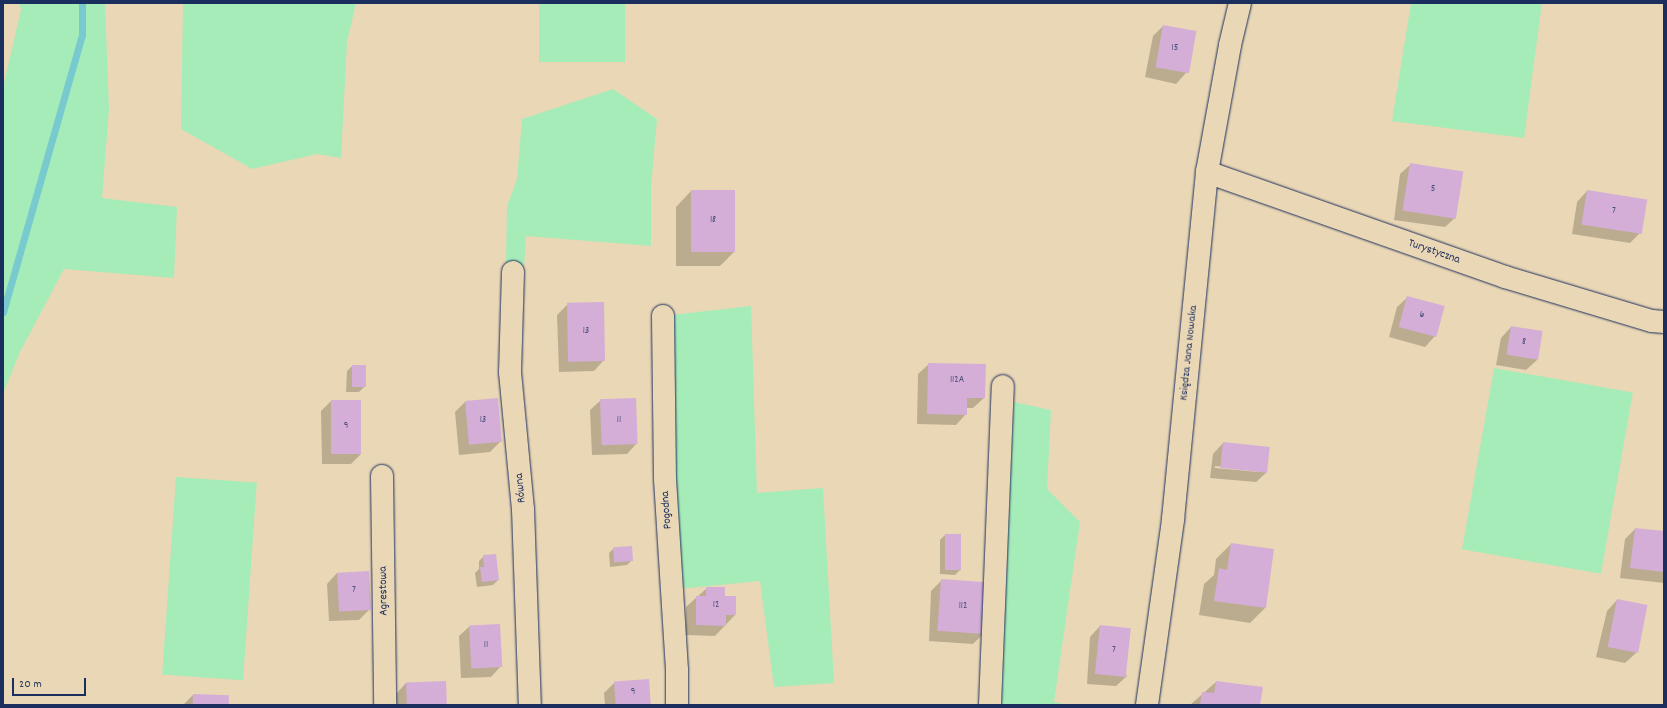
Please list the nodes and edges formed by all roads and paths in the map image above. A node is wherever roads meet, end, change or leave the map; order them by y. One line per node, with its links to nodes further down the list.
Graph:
1 (1240, 3): 2 (street, Księdza Jana Nowaka)
2 (1207, 172): 5 (street, Turystyczna); 12 (street, Księdza Jana Nowaka)
3 (513, 272): 9 (street, Równa)
4 (663, 316): 10 (street, Pogodna)
5 (1664, 322)
6 (1003, 386): 11 (street)
7 (382, 476): 8 (street, Agrestowa)
8 (385, 705)
9 (530, 705)
10 (677, 705)
11 (990, 705)
12 (1147, 705)

